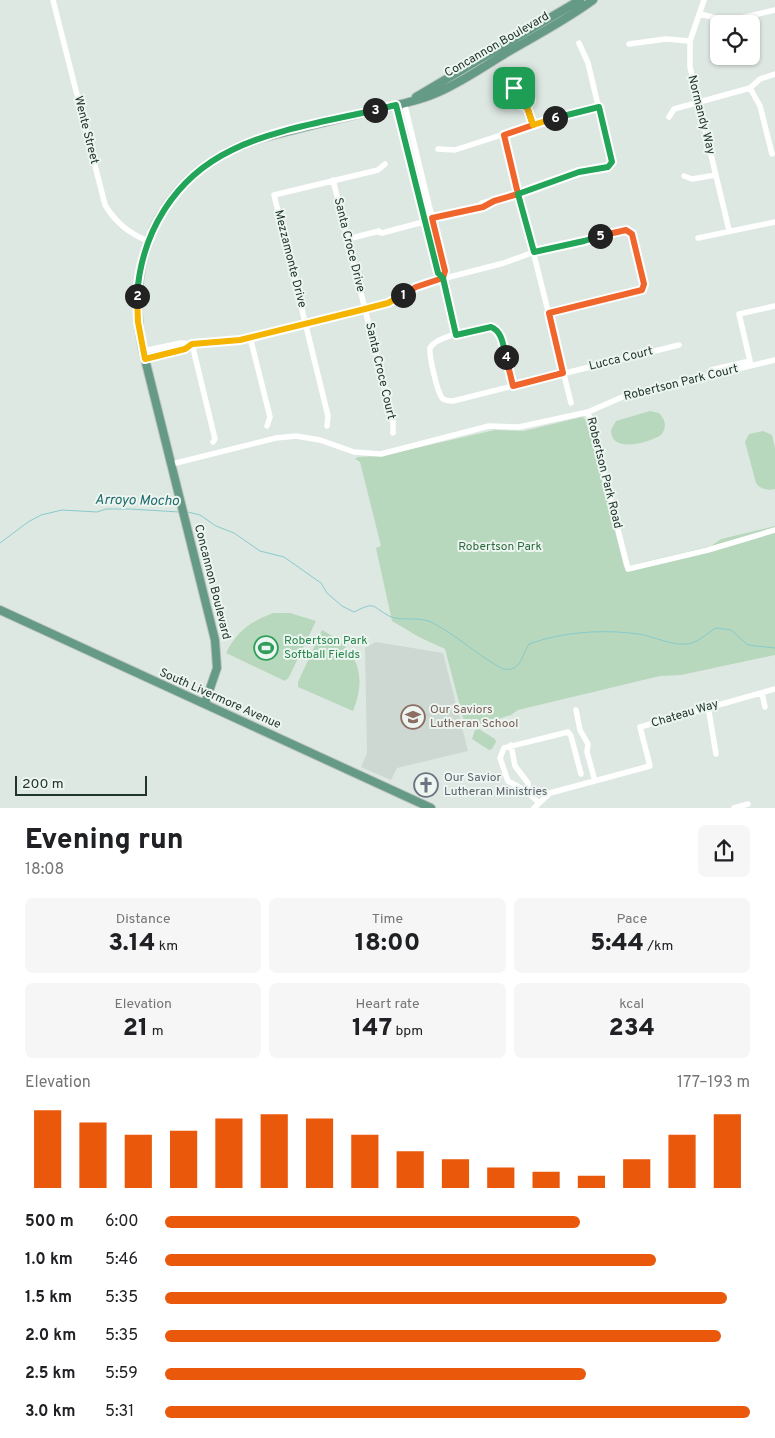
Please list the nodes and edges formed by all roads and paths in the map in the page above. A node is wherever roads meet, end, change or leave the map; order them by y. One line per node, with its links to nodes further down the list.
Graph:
1 (53, 0): 31 (street, Wente Street)
2 (580, 0): 12 (main road, Concannon Boulevard)
3 (593, 0): 12 (main road, Concannon Boulevard)
4 (704, 0): 6 (street, Normandy Way)
5 (775, 10): 6 (street)
6 (700, 14): 7 (street, Normandy Way)
7 (690, 41): 9 (street); 13 (street, Normandy Way)
8 (579, 43): 15 (street)
9 (629, 44)
10 (775, 74): 11 (street)
11 (750, 88): 13 (street); 20 (street)
12 (403, 103): 26 (street); 31 (main road, Concannon Boulevard)
13 (698, 103): 16 (street); 22 (street, Normandy Way)
14 (527, 107): 14 (street); 17 (street)
15 (599, 107): 17 (street); 25 (street)
16 (669, 117)
17 (533, 125): 18 (street)
18 (504, 135): 19 (street); 25 (street)
19 (438, 149)
20 (772, 154)
21 (385, 164): 24 (street)
22 (716, 174): 23 (street); 28 (street, Normandy Way)
23 (684, 176)
24 (333, 180): 30 (street, Santa Croce Drive); 37 (street, Mezzamonte Drive)
25 (518, 194): 26 (street); 32 (street)
26 (428, 219): 30 (street); 33 (street)
27 (775, 222): 28 (street)
28 (729, 230): 29 (street)
29 (698, 238)
30 (348, 239): 35 (street, Santa Croce Drive)
31 (148, 241): 42 (main road, Concannon Boulevard)
32 (534, 252): 33 (street); 36 (street); 36 (street)
33 (443, 278): 35 (street); 38 (street)
34 (775, 306): 44 (street)
35 (365, 309): 37 (street); 51 (street, Santa Croce Court)
36 (549, 313): 45 (street)
37 (306, 323): 39 (street); 50 (street, Mezzamonte Drive)
38 (456, 335): 46 (street); 46 (street, Lucca Court)
39 (250, 337): 40 (street); 49 (street)
40 (192, 344): 42 (street); 52 (street)
41 (679, 345): 45 (street, Lucca Court)
42 (144, 355): 53 (main road, Concannon Boulevard)
43 (775, 360): 48 (street, Robertson Park Court)
44 (711, 370)
45 (563, 373): 46 (street, Lucca Court); 47 (street)
46 (513, 386)
47 (570, 404)
48 (588, 412): 53 (street, Robertson Park Road); 54 (street, Robertson Park Road)
49 (267, 426)
50 (327, 426)
51 (393, 433)
52 (213, 442)
53 (172, 464): 58 (main road, Concannon Boulevard)
54 (775, 530)
55 (0, 610): 58 (main road, South Livermore Avenue)
56 (775, 690): 57 (street, Chateau Way)
57 (762, 693): 59 (street, Chateau Way); 60 (street)
58 (205, 703): 73 (main road, South Livermore Avenue)
59 (708, 706): 65 (street); 69 (street, Chateau Way)
60 (765, 707)
61 (576, 710): 62 (street)
62 (580, 730): 63 (street); 66 (street)
63 (570, 734): 64 (street); 67 (street)
64 (511, 745): 70 (street); 70 (street)
65 (716, 754)
66 (589, 760): 67 (street); 69 (street)
67 (578, 762): 68 (street)
68 (580, 774)
69 (595, 782): 71 (street, Chateau Way)
70 (528, 794): 71 (street)
71 (538, 802): 74 (street, Chateau Way)
72 (748, 804): 75 (street)
73 (431, 808)
74 (534, 808)
75 (734, 808)

